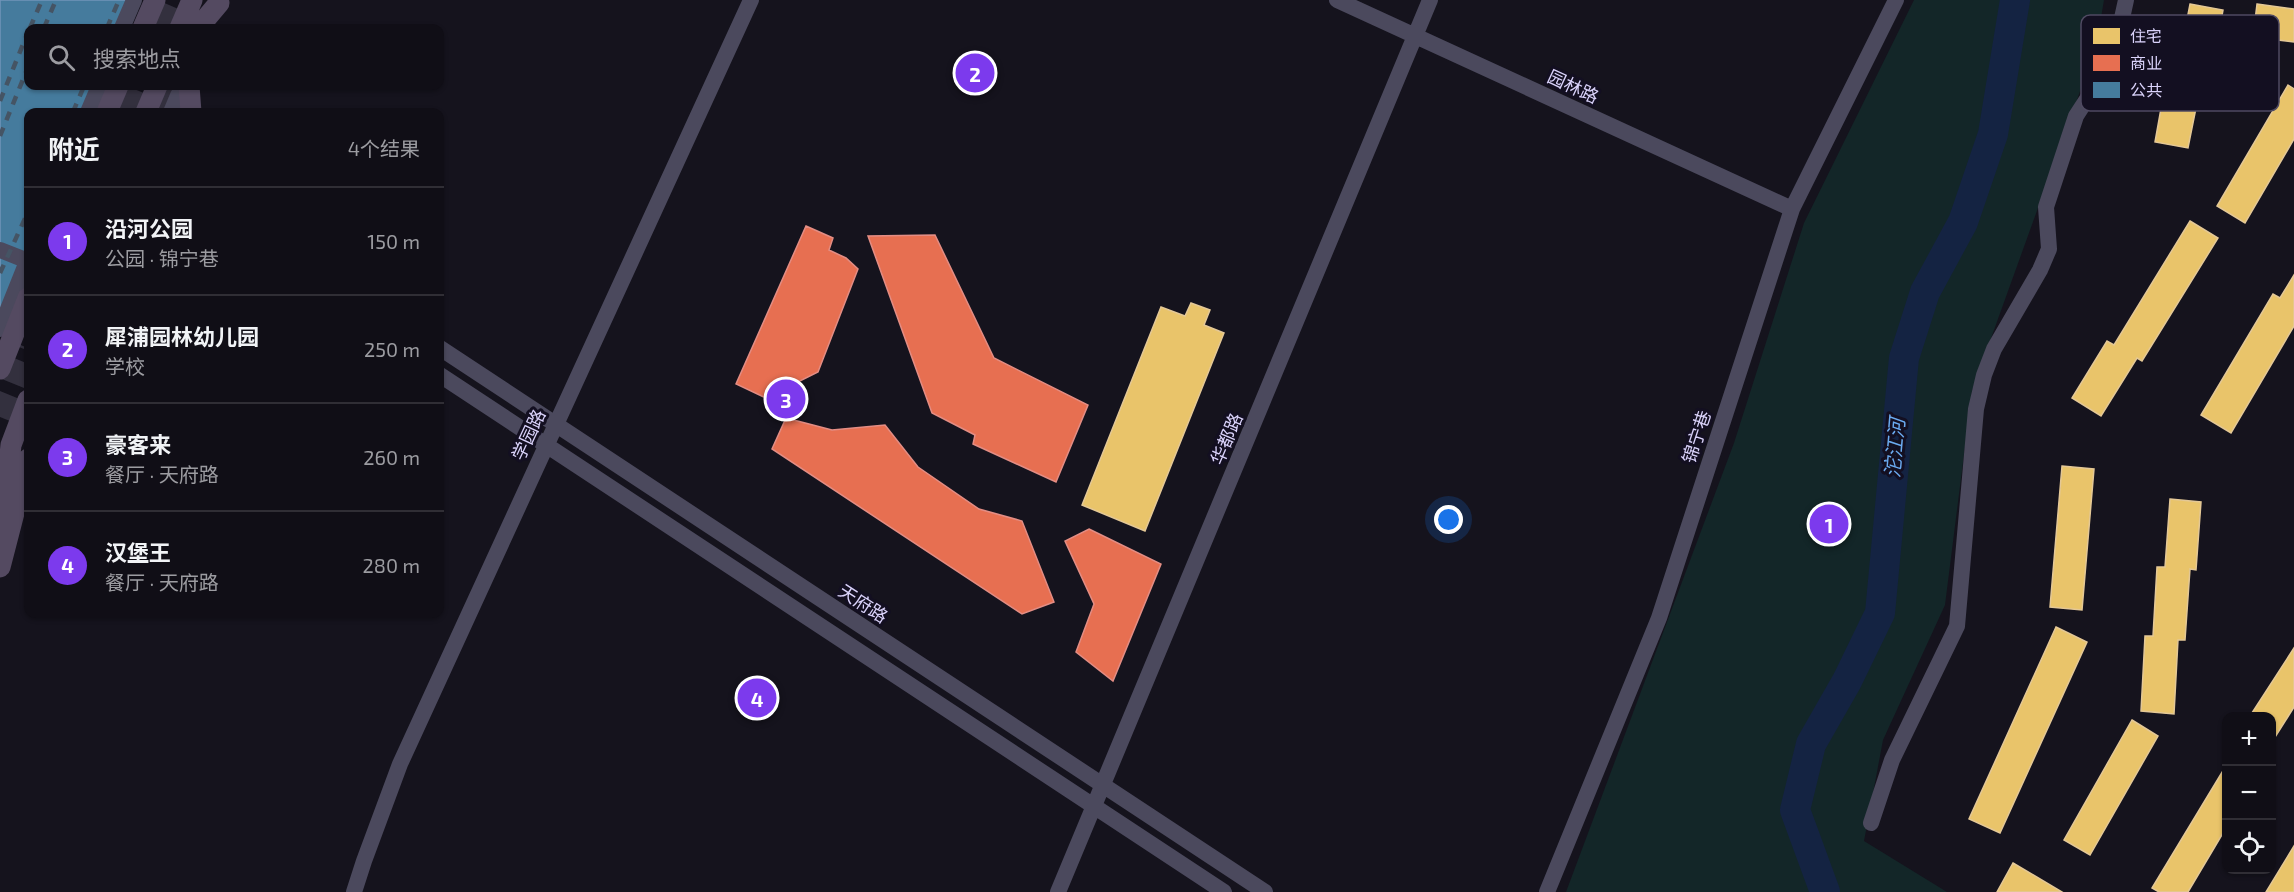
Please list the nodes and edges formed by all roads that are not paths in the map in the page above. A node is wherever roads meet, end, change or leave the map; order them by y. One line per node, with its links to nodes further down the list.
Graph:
1 (134, 0): 11 (street)
2 (155, 0): 12 (main road)
3 (194, 0): 13 (main road); 14 (main road)
4 (751, 0): 39 (street, 学园路)
5 (1337, 0): 17 (street, 园林路)
6 (1430, 0): 17 (street, 华都路)
7 (1896, 0): 29 (street, 锦宁巷)
8 (2126, 0): 10 (street)
9 (220, 2): 15 (main road); 16 (street)
10 (2123, 15)
11 (124, 24)
12 (145, 24)
13 (182, 24)
14 (193, 24)
15 (201, 24)
16 (209, 24)
17 (1415, 36): 29 (street, 园林路); 45 (street, 华都路)
18 (97, 90): 23 (street)
19 (116, 90): 24 (main road)
20 (155, 90): 25 (main road)
21 (180, 90): 26 (street)
22 (189, 90): 27 (main road)
23 (90, 108)
24 (109, 108)
25 (148, 108)
26 (173, 108)
27 (192, 108)
28 (2081, 108): 47 (street)
29 (1792, 209): 52 (street, 锦宁巷)
30 (0, 250): 31 (street)
31 (24, 259)
32 (24, 270): 34 (street)
33 (24, 308): 36 (main road)
34 (0, 329)
35 (444, 351): 39 (street, 天府路)
36 (0, 369)
37 (444, 378): 40 (street)
38 (24, 409): 41 (main road)
39 (555, 425): 40 (street, 学园路); 45 (street, 天府路)
40 (546, 445): 46 (street); 48 (street, 学园路)
41 (5, 453): 43 (main road)
42 (24, 474): 44 (main road)
43 (0, 548)
44 (0, 567)
45 (1103, 785): 46 (street, 华都路); 51 (street, 天府路)
46 (1093, 807): 49 (street, 华都路); 50 (street)
47 (1871, 823)
48 (354, 892)
49 (1058, 892)
50 (1224, 892)
51 (1265, 892)
52 (1547, 892)

